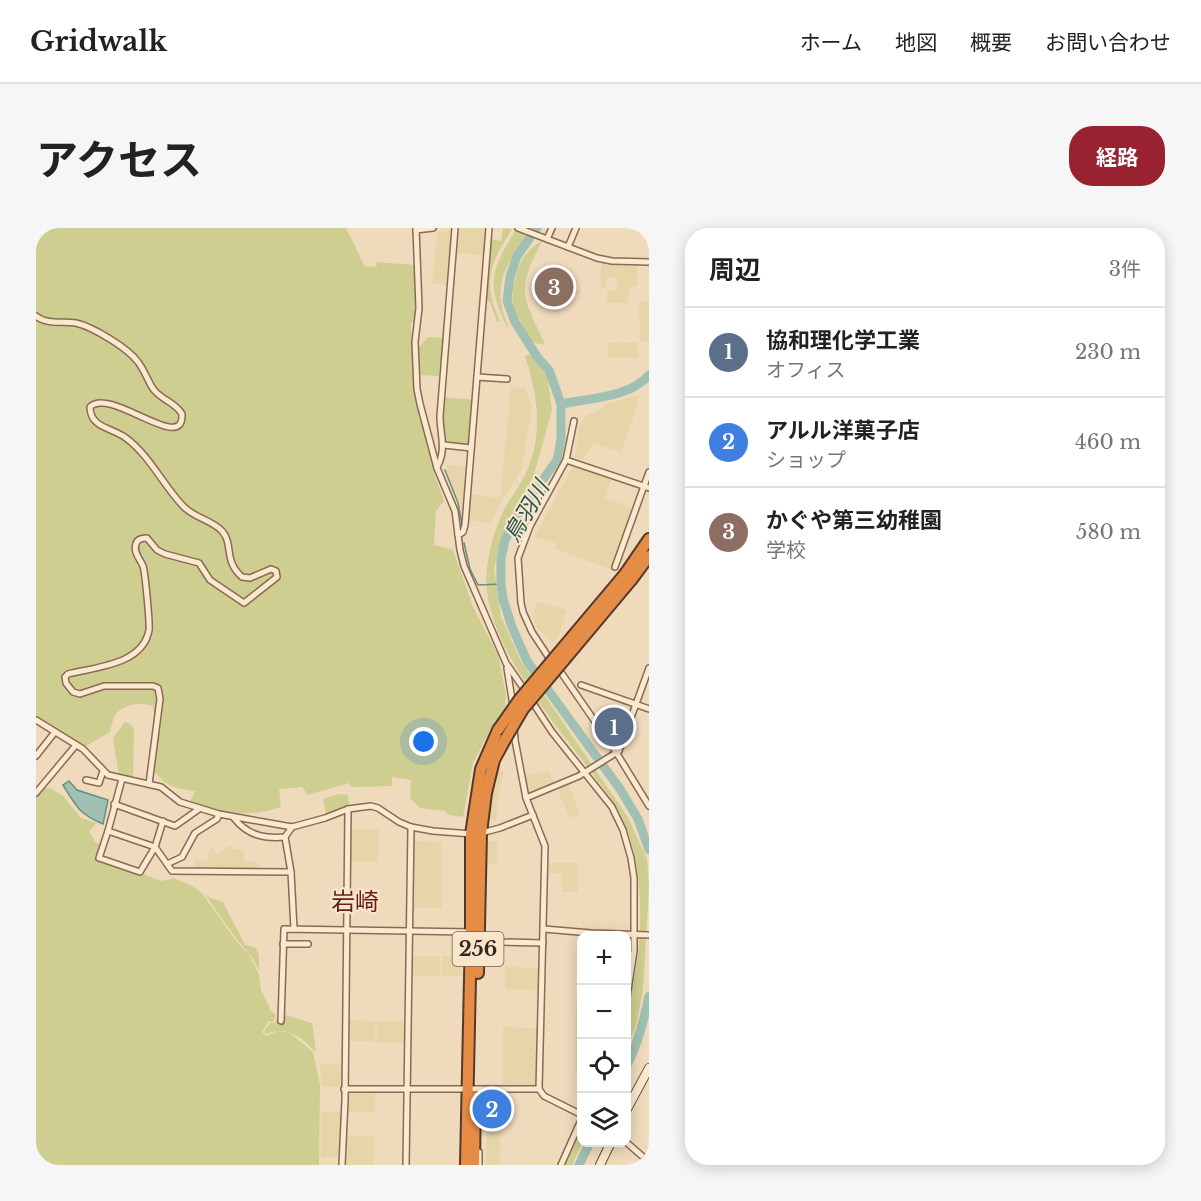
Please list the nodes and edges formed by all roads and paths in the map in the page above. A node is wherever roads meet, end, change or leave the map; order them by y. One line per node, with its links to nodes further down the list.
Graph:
1 (433, 228): 7 (street)
2 (455, 228): 15 (street)
3 (489, 228): 12 (street)
4 (518, 228): 8 (street)
5 (552, 228): 8 (street)
6 (576, 228): 9 (street)
7 (416, 229): 18 (street)
8 (546, 238): 9 (street)
9 (568, 247): 10 (street)
10 (649, 262)
11 (36, 316): 40 (street)
12 (477, 377): 13 (street); 16 (street)
13 (507, 379)
14 (574, 421): 17 (street)
15 (444, 445): 16 (street); 18 (street)
16 (471, 448): 21 (street)
17 (566, 460): 20 (street); 34 (street)
18 (437, 468): 21 (street)
19 (649, 472): 20 (street)
20 (646, 487): 24 (street)
21 (458, 535): 26 (street)
22 (649, 539): 25 (highway, 256)
23 (649, 556): 25 (highway, 256)
24 (615, 567)
25 (628, 576): 54 (highway, 256, bridge)
26 (506, 663): 37 (street); 42 (street)
27 (649, 668): 29 (street)
28 (581, 685): 29 (street)
29 (635, 704): 30 (street); 34 (street)
30 (649, 709)
31 (36, 720): 32 (street)
32 (55, 732): 33 (street); 35 (street)
33 (76, 745): 36 (street); 41 (street)
34 (615, 753): 37 (street); 44 (street)
35 (36, 756)
36 (103, 771): 38 (street); 39 (street)
37 (586, 772): 42 (street); 64 (street)
38 (123, 779): 40 (street); 43 (street)
39 (86, 780)
40 (149, 784): 45 (street)
41 (36, 793)
42 (526, 798): 48 (street)
43 (114, 804): 50 (street); 53 (street)
44 (649, 806)
45 (199, 809): 47 (street); 50 (street)
46 (348, 809): 51 (street); 52 (street); 61 (street)
47 (219, 814): 49 (street); 57 (street)
48 (533, 814): 54 (street); 60 (street)
49 (234, 818): 52 (street); 55 (street)
50 (163, 821): 56 (street)
51 (411, 826): 54 (street); 62 (street)
52 (292, 827): 55 (street)
53 (108, 831): 56 (street); 56 (street)
54 (476, 833): 63 (highway, 256)
55 (285, 837): 58 (street)
56 (155, 847): 57 (street)
57 (167, 864): 58 (street)
58 (291, 872): 59 (street)
59 (294, 929): 61 (street); 67 (street)
60 (543, 929): 64 (street); 66 (street)
61 (347, 930): 62 (street); 72 (street)
62 (410, 931): 63 (street); 73 (street)
63 (475, 932): 66 (street); 75 (highway, 256)
64 (636, 933): 65 (street); 69 (street)
65 (649, 935)
66 (543, 943): 74 (street)
67 (283, 944): 68 (street); 70 (street)
68 (308, 944)
69 (629, 985)
70 (280, 1021)
71 (649, 1068): 76 (street)
72 (344, 1089): 73 (street); 84 (street)
73 (407, 1089): 75 (street); 85 (street)
74 (539, 1089): 75 (street); 77 (street)
75 (471, 1090): 79 (highway, 256); 82 (highway, 256)
76 (631, 1103)
77 (577, 1113)
78 (577, 1128): 89 (street)
79 (474, 1140): 87 (highway, 256); 88 (street)
80 (609, 1147): 90 (street)
81 (631, 1147): 83 (street)
82 (466, 1160): 86 (street)
83 (649, 1162)
84 (342, 1165)
85 (406, 1165)
86 (461, 1165)
87 (474, 1165)
88 (479, 1165)
89 (561, 1165)
90 (600, 1165)

